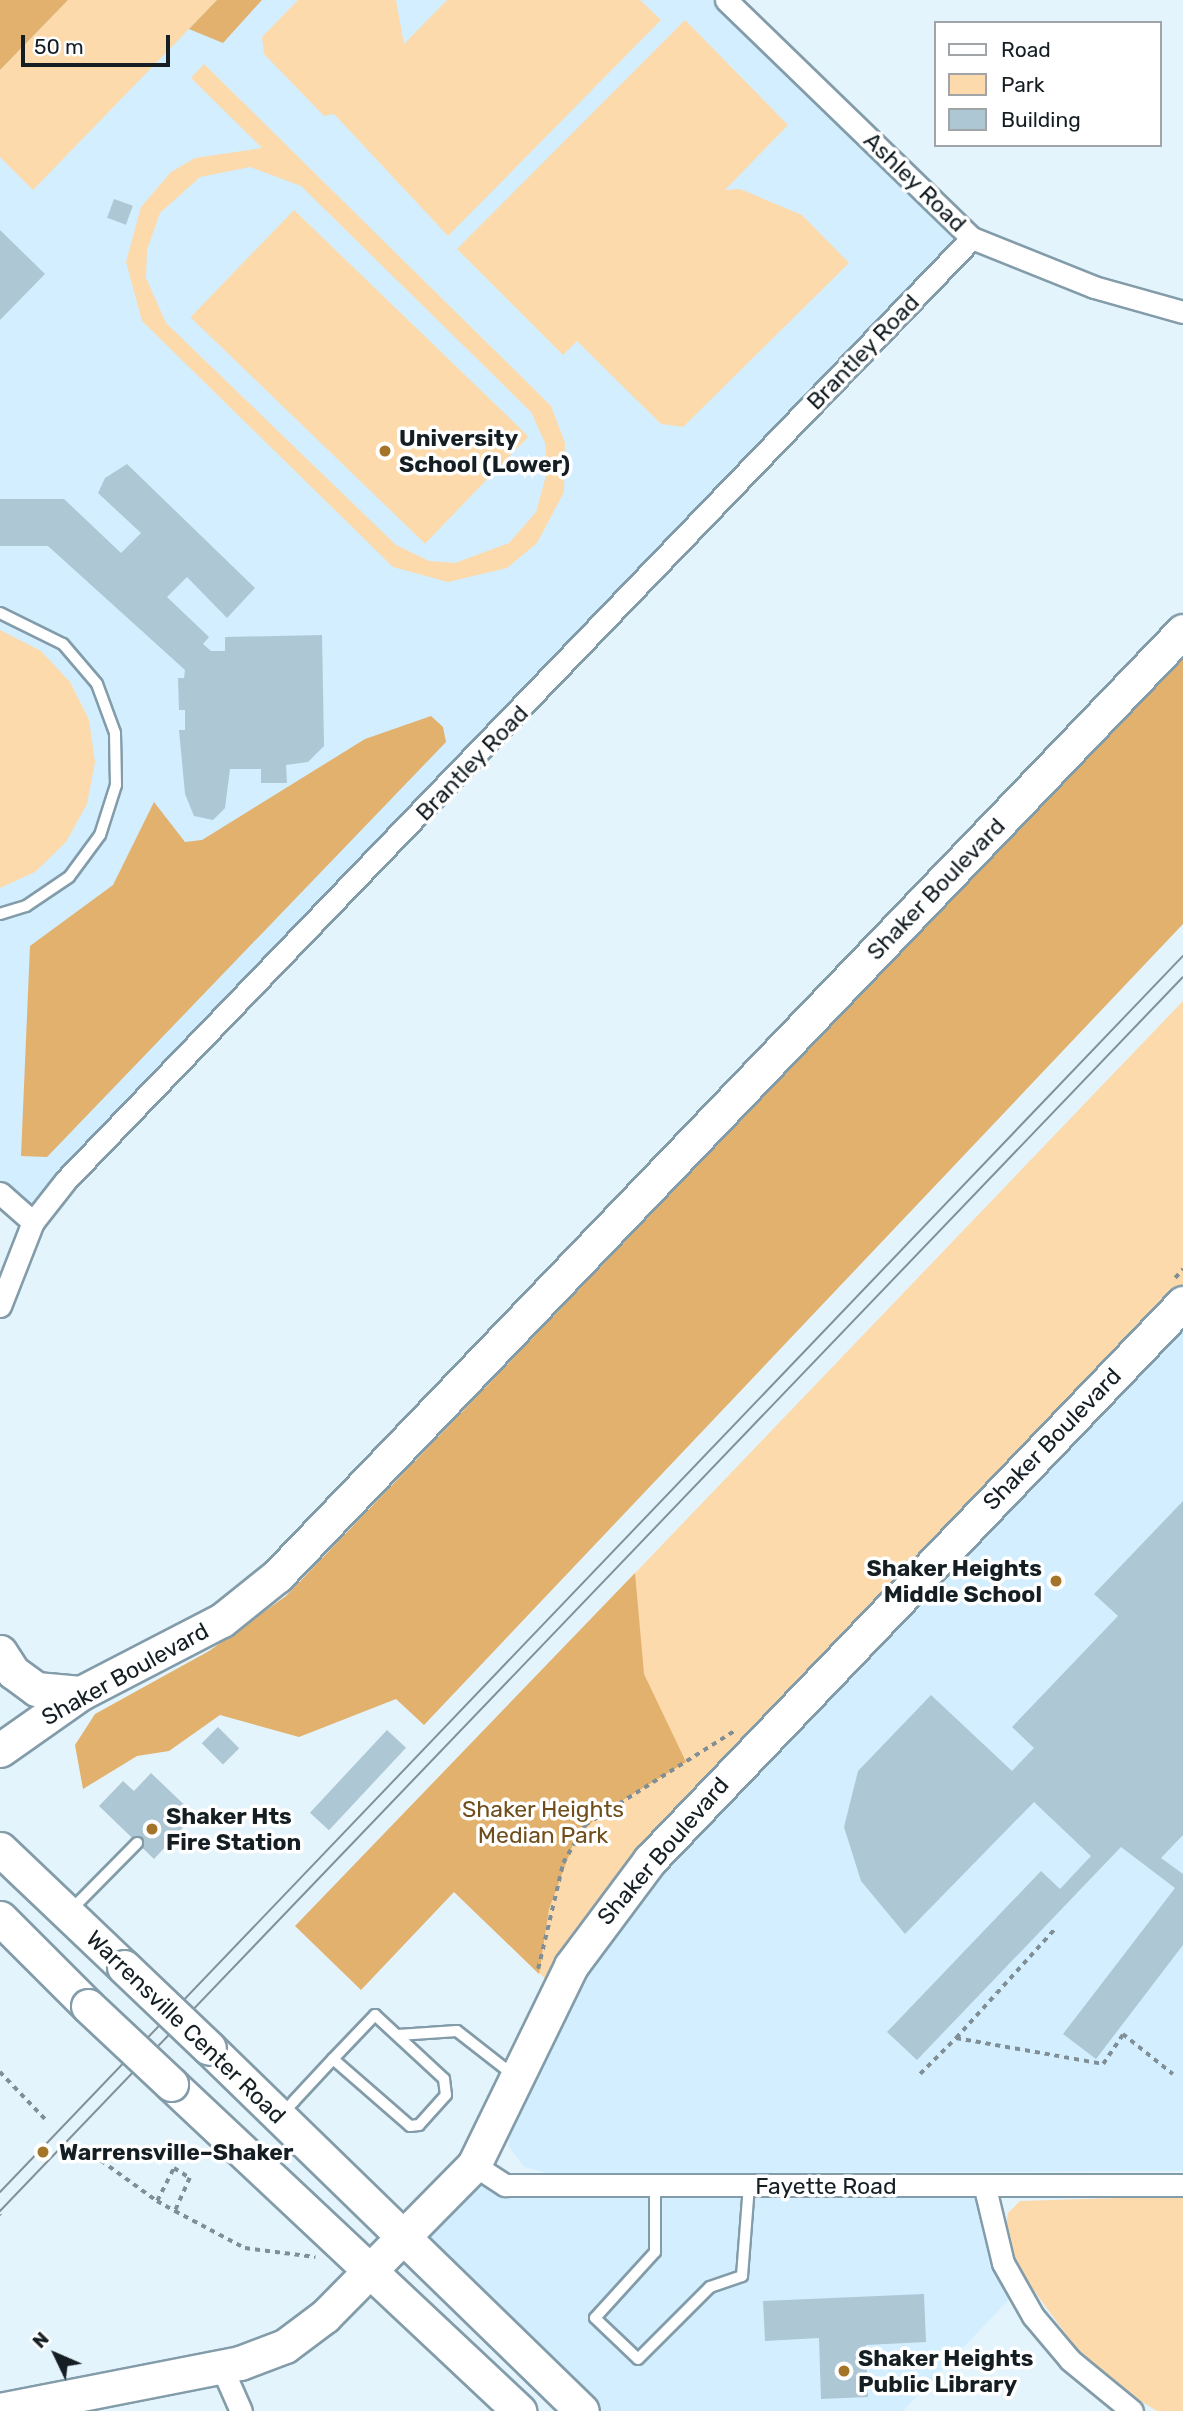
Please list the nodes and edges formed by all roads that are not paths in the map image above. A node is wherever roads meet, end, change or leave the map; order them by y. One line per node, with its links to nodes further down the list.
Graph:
1 (726, 0): 2 (street, Ashley Road)
2 (972, 238): 3 (street, Ashley Road); 8 (street, Brantley Road)
3 (1183, 312)
4 (0, 613): 6 (lane)
5 (1183, 631): 12 (main road, Shaker Boulevard)
6 (0, 914)
7 (0, 1193): 8 (street)
8 (33, 1222): 10 (street, Brantley Road)
9 (1183, 1303): 20 (main road, Shaker Boulevard)
10 (0, 1306)
11 (0, 1652): 12 (main road)
12 (81, 1693): 13 (main road, Shaker Boulevard)
13 (0, 1750)
14 (137, 1843): 16 (lane)
15 (0, 1849): 16 (main road, Warrensville Center Road)
16 (67, 1913): 21 (main road, Warrensville Center Road, bridge)
17 (0, 1918): 28 (main road, Warrensville Center Road, bridge)
18 (398, 2035): 19 (lane); 19 (lane); 20 (lane)
19 (333, 2059): 21 (lane)
20 (517, 2078): 22 (main road, Shaker Boulevard)
21 (280, 2116): 27 (main road, Warrensville Center Road)
22 (474, 2165): 23 (street, Fayette Road); 27 (main road, Shaker Boulevard)
23 (655, 2185): 25 (street, Fayette Road); 25 (lane)
24 (1183, 2185): 26 (street, Fayette Road)
25 (749, 2186): 26 (street, Fayette Road)
26 (985, 2188): 34 (street)
27 (405, 2239): 28 (main road, Shaker Boulevard); 33 (main road, Warrensville Center Road)
28 (373, 2270): 29 (main road, Shaker Boulevard); 30 (main road, Warrensville Center Road)
29 (222, 2368): 31 (main road, Shaker Boulevard); 32 (street)
30 (513, 2409)
31 (0, 2410)
32 (241, 2411)
33 (582, 2411)
34 (1132, 2411)

